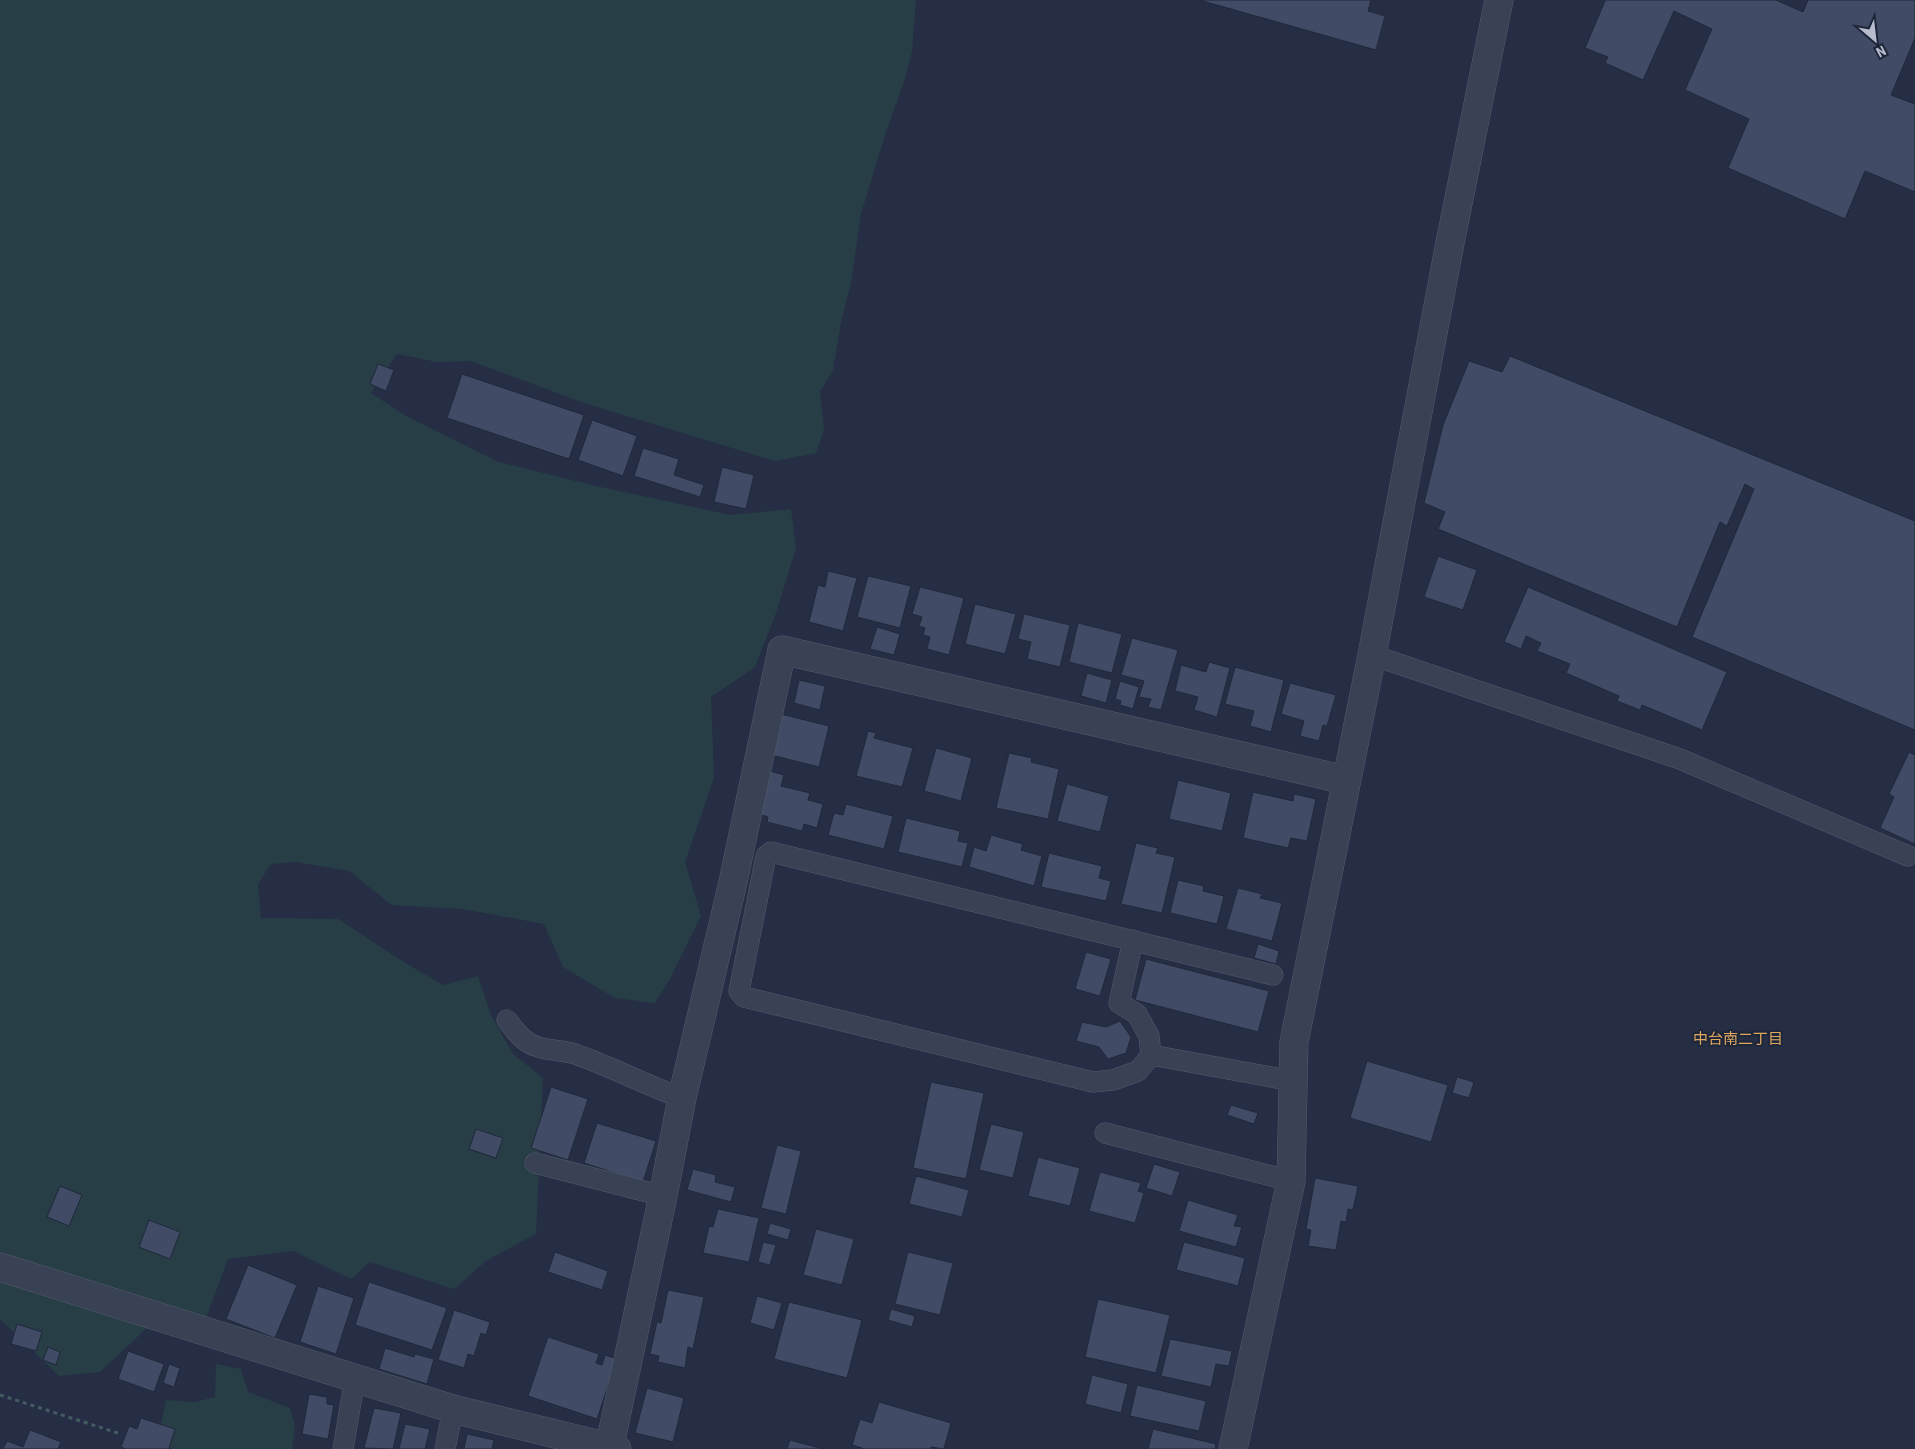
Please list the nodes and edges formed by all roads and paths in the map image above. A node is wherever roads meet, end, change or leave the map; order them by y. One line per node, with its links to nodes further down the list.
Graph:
1 (1499, 0): 2 (street)
2 (1372, 655): 3 (street); 4 (lane)
3 (1346, 780): 9 (street); 10 (street)
4 (1908, 856)
5 (1133, 940): 6 (lane); 8 (lane); 8 (lane)
6 (1273, 975)
7 (507, 1020): 10 (lane)
8 (1150, 1055): 9 (lane)
9 (1293, 1081): 13 (street)
10 (682, 1098): 14 (street)
11 (1105, 1133): 13 (lane)
12 (535, 1162): 14 (lane)
13 (1291, 1181): 23 (street)
14 (663, 1196): 20 (street)
15 (0, 1267): 16 (street)
16 (355, 1378): 18 (street); 21 (lane)
17 (0, 1395): 19 (path)
18 (454, 1409): 20 (street); 22 (lane)
19 (121, 1434)
20 (612, 1448)
21 (343, 1449)
22 (444, 1449)
23 (1233, 1449)

